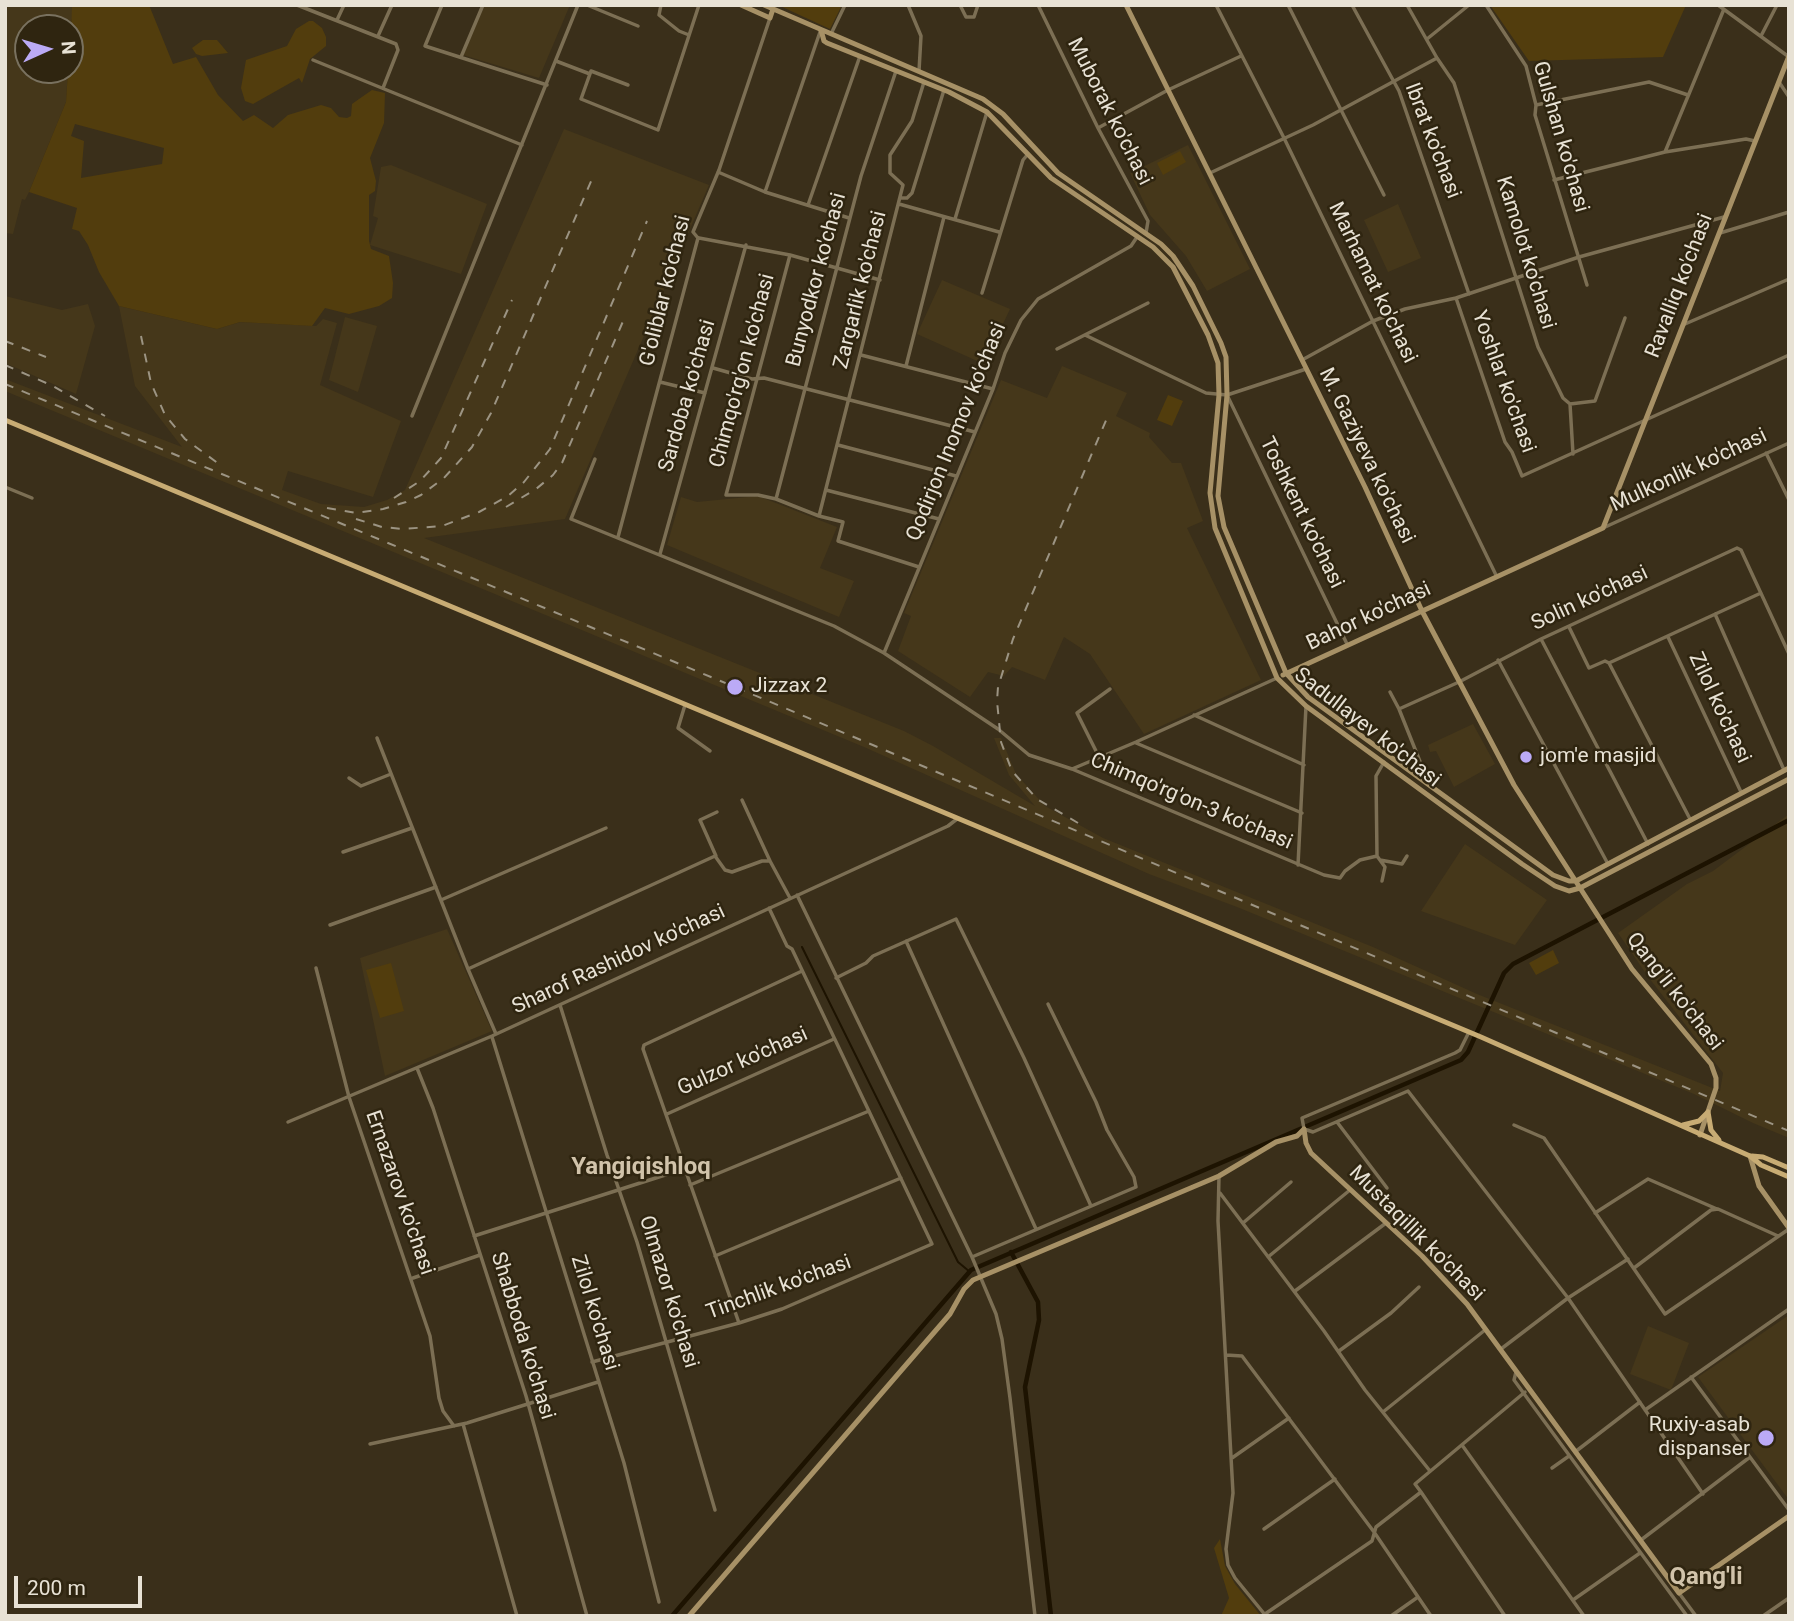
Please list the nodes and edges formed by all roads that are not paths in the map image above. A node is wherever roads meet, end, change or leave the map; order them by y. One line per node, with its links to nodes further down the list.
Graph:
1 (297, 5): 26 (street)
2 (344, 5): 30 (street)
3 (392, 5): 35 (street)
4 (443, 5): 40 (street)
5 (483, 5): 40 (street)
6 (578, 5): 44 (street)
7 (587, 5): 31 (street)
8 (661, 5): 34 (street)
9 (699, 5): 34 (street)
10 (741, 5): 29 (street)
11 (764, 5): 27 (street)
12 (845, 5): 33 (street)
13 (908, 5): 46 (street)
14 (960, 5): 15 (street)
15 (978, 5)
16 (1038, 5): 61 (street, Muborak ko'chasi)
17 (1126, 5): 55 (street, M. Gaziyeva ko'chasi)
18 (1216, 5): 39 (street, Marhamat ko'chasi)
19 (1288, 5): 59 (street)
20 (1352, 5): 48 (street, Ibrat ko'chasi)
21 (1406, 5): 37 (street, Kamolot ko'chasi)
22 (1469, 5): 37 (street)
23 (1486, 5): 58 (street, Gulshan ko'chasi)
24 (1718, 5): 28 (street)
25 (1777, 5): 36 (street)
26 (304, 6): 30 (street)
27 (774, 9): 29 (street); 32 (street)
28 (1724, 9): 36 (street); 56 (street)
29 (770, 18): 67 (street, G'oliblar ko'chasi)
30 (337, 20): 35 (street)
31 (638, 26)
32 (821, 30): 33 (street); 38 (street, Sadullayev ko'chasi); 70 (street)
33 (831, 34): 46 (street)
34 (689, 35): 47 (street)
35 (378, 36): 53 (street)
36 (1760, 36): 41 (street)
37 (1426, 40): 42 (street, Kamolot ko'chasi)
38 (860, 56): 45 (street, Sadullayev ko'chasi); 74 (street)
39 (1241, 56): 55 (street); 62 (street, Marhamat ko'chasi)
40 (461, 57): 51 (street)
41 (1789, 57): 49 (street, Ravalliq ko'chasi)
42 (1437, 58): 48 (street); 89 (street, Kamolot ko'chasi)
43 (313, 60): 53 (street)
44 (556, 61): 47 (street); 51 (street)
45 (896, 71): 50 (street, Sadullayev ko'chasi); 78 (street, Bunyodkor ko'chasi)
46 (919, 71): 81 (street)
47 (590, 74): 52 (street)
48 (1393, 81): 59 (street); 94 (street, Ibrat ko'chasi)
49 (1777, 81): 57 (street); 63 (street, Ravalliq ko'chasi)
50 (924, 82): 54 (street, Sadullayev ko'chasi); 72 (street, Zargarlik ko'chasi)
51 (547, 85): 64 (street)
52 (628, 85)
53 (383, 88): 64 (street)
54 (944, 90): 60 (street, Sadullayev ko'chasi); 72 (street)
55 (1168, 90): 61 (street); 68 (street, M. Gaziyeva ko'chasi)
56 (1688, 95): 58 (street); 65 (street)
57 (1789, 97)
58 (1536, 105): 69 (street, Gulshan ko'chasi)
59 (1340, 109): 62 (street); 71 (street)
60 (987, 112): 66 (street, Sadullayev ko'chasi); 79 (street)
61 (1098, 128): 81 (street, Muborak ko'chasi)
62 (1284, 138): 68 (street); 98 (street, Marhamat ko'chasi)
63 (1755, 141): 65 (street); 77 (street, Ravalliq ko'chasi)
64 (522, 145): 117 (street)
65 (1665, 152): 69 (street)
66 (1028, 154): 80 (street); 83 (street, Sadullayev ko'chasi)
67 (718, 172): 70 (street); 84 (street, G'oliblar ko'chasi)
68 (1210, 173): 104 (street, M. Gaziyeva ko'chasi)
69 (1554, 180): 87 (street, Gulshan ko'chasi)
70 (765, 192): 74 (street)
71 (1384, 195)
72 (900, 198): 73 (street, Zargarlik ko'chasi)
73 (899, 204): 76 (street); 91 (street, Zargarlik ko'chasi)
74 (808, 205): 78 (street)
75 (1789, 212): 82 (street)
76 (944, 216): 79 (street); 105 (street)
77 (1724, 217): 82 (street, Ravalliq ko'chasi); 87 (street)
78 (849, 218): 88 (street, Bunyodkor ko'chasi)
79 (955, 219): 80 (street)
80 (999, 232): 93 (street)
81 (1146, 233): 114 (street)
82 (1718, 234): 99 (street, Ravalliq ko'chasi)
83 (1137, 237): 111 (street, Qodirjon Inomov ko'chasi); 113 (street, Sadullayev ko'chasi)
84 (698, 238): 85 (street); 109 (street, G'oliblar ko'chasi)
85 (746, 246): 86 (street); 106 (street, Sardoba ko'chasi)
86 (790, 255): 88 (street); 108 (street, Chimqo'rg'on ko'chasi)
87 (1579, 257): 89 (street); 92 (street, Gulshan ko'chasi)
88 (835, 267): 91 (street); 110 (street, Bunyodkor ko'chasi)
89 (1517, 278): 94 (street); 116 (street, Kamolot ko'chasi)
90 (1789, 279): 99 (street)
91 (880, 280): 102 (street, Zargarlik ko'chasi)
92 (1587, 285)
93 (982, 293)
94 (1469, 294): 95 (street)
95 (1456, 298): 98 (street); 124 (street, Yoshlar ko'chasi)
96 (1148, 303): 100 (street)
97 (1625, 318): 116 (street)
98 (1373, 321): 104 (street); 138 (street, Marhamat ko'chasi)
99 (1682, 325): 119 (street, Ravalliq ko'chasi)
100 (1085, 335): 101 (street); 113 (street)
101 (1057, 349)
102 (862, 355): 105 (street); 115 (street, Zargarlik ko'chasi)
103 (1789, 355): 119 (street)
104 (1301, 360): 107 (street, M. Gaziyeva ko'chasi)
105 (906, 366): 111 (street)
106 (712, 368): 108 (street); 112 (street, Sardoba ko'chasi)
107 (1306, 369): 114 (street); 140 (street, M. Gaziyeva ko'chasi)
108 (758, 378): 110 (street); 130 (street, Chimqo'rg'on ko'chasi)
109 (660, 382): 112 (street); 135 (street, G'oliblar ko'chasi)
110 (804, 387): 115 (street); 130 (street, Bunyodkor ko'chasi)
111 (993, 389): 120 (street, Qodirjon Inomov ko'chasi)
112 (705, 393): 136 (street, Sardoba ko'chasi)
113 (1219, 395): 114 (street); 151 (street, Sadullayev ko'chasi)
114 (1227, 395): 145 (street, Toshkent ko'chasi); 150 (street)
115 (849, 399): 120 (street); 122 (street, Zargarlik ko'chasi)
116 (1570, 404): 124 (street)
117 (412, 416)
118 (5, 420): 155 (main road)
119 (1644, 422): 124 (street); 134 (street, Ravalliq ko'chasi)
120 (975, 432): 126 (street, Qodirjon Inomov ko'chasi)
121 (1789, 443): 123 (street, Mulkonlik ko'chasi)
122 (838, 445): 126 (street); 128 (street, Zargarlik ko'chasi)
123 (1766, 453): 131 (street); 134 (street, Mulkonlik ko'chasi)
124 (1573, 454)
125 (595, 459): 135 (street, Chimqo'rg'on-3 ko'chasi)
126 (956, 477): 133 (street, Qodirjon Inomov ko'chasi)
127 (5, 487): 129 (street)
128 (826, 490): 132 (street, Zargarlik ko'chasi); 133 (street)
129 (32, 498)
130 (776, 499): 132 (street)
131 (1789, 500)
132 (819, 516): 137 (street)
133 (939, 519): 137 (street, Qodirjon Inomov ko'chasi)
134 (1603, 528): 138 (street, Bahor ko'chasi)
135 (618, 537): 136 (street, Chimqo'rg'on-3 ko'chasi)
136 (660, 554): 146 (street, Chimqo'rg'on-3 ko'chasi)
137 (919, 567): 146 (street, Qodirjon Inomov ko'chasi)
138 (1496, 575): 140 (street, Bahor ko'chasi)
139 (1761, 593): 141 (street); 142 (street, Solin ko'chasi); 147 (street)
140 (1422, 611): 145 (street, Bahor ko'chasi); 152 (street, M. Gaziyeva ko'chasi)
141 (1715, 614): 143 (street); 166 (street)
142 (1569, 627): 144 (street, Solin ko'chasi); 149 (street)
143 (1668, 637): 149 (street); 171 (street, Zilol ko'chasi)
144 (1541, 639): 148 (street, Solin ko'chasi); 179 (street)
145 (1347, 645): 150 (street, Bahor ko'chasi)
146 (884, 653): 165 (street, Chimqo'rg'on-3 ko'chasi)
147 (1789, 654)
148 (1497, 660): 152 (street, Solin ko'chasi); 186 (street)
149 (1609, 663): 176 (street)
150 (1286, 674): 151 (street, Bahor ko'chasi); 170 (street)
151 (1277, 678): 156 (street, Sadullayev ko'chasi); 158 (street, Bahor ko'chasi)
152 (1459, 682): 157 (street, Solin ko'chasi); 188 (street, M. Gaziyeva ko'chasi)
153 (1110, 689): 162 (street)
154 (1391, 692): 157 (street)
155 (685, 705): 161 (street); 175 (main road)
156 (1306, 706): 163 (street, Sadullayev ko'chasi); 164 (street)
157 (1399, 709): 170 (street)
158 (1194, 715): 160 (street, Bahor ko'chasi); 164 (street)
159 (377, 738): 167 (street, Zilol ko'chasi)
160 (1136, 743): 162 (street, Bahor ko'chasi); 174 (street)
161 (710, 751)
162 (1099, 757): 165 (street, Bahor ko'chasi)
163 (1384, 762): 183 (street); 190 (street, Sadullayev ko'chasi)
164 (1304, 765): 174 (street)
165 (1072, 769): 185 (street, Chimqo'rg'on-3 ko'chasi)
166 (1787, 769): 171 (street)
167 (391, 774): 168 (street); 177 (street, Zilol ko'chasi)
168 (349, 779)
169 (1789, 779): 190 (street)
170 (1430, 785): 188 (street)
171 (1741, 792): 176 (street)
172 (742, 800): 184 (street)
173 (717, 812): 181 (street)
174 (1302, 813): 185 (street)
175 (959, 818): 191 (street, Sharof Rashidov ko'chasi); 204 (main road)
176 (1690, 819): 179 (street)
177 (412, 828): 180 (street); 189 (street, Zilol ko'chasi)
178 (606, 828): 193 (street)
179 (1648, 844): 186 (street)
180 (342, 852)
181 (716, 856): 184 (street); 199 (street)
182 (1407, 856): 183 (street)
183 (1379, 858): 185 (street, Chimqo'rg'on-3 ko'chasi); 187 (street)
184 (771, 861): 192 (street)
185 (1298, 864)
186 (1608, 864): 188 (street)
187 (1382, 881)
188 (1576, 881): 190 (street, M. Gaziyeva ko'chasi)
189 (436, 887): 193 (street, Zilol ko'chasi); 196 (street)
190 (1580, 888): 195 (street, M. Gaziyeva ko'chasi)
191 (797, 895): 192 (street, Sharof Rashidov ko'chasi); 201 (street)
192 (790, 898): 194 (street, Sharof Rashidov ko'chasi)
193 (441, 900): 199 (street, Zilol ko'chasi)
194 (769, 908): 200 (street); 202 (street, Sharof Rashidov ko'chasi)
195 (1595, 911): 210 (street, Qang'li ko'chasi)
196 (330, 925)
197 (906, 940): 201 (street); 231 (street); 238 (street)
198 (316, 968): 208 (street, Ernazarov ko'chasi)
199 (468, 969): 205 (street, Zilol ko'chasi)
200 (802, 971): 206 (street); 211 (street)
201 (836, 978): 244 (street)
202 (560, 1004): 205 (street, Sharof Rashidov ko'chasi); 228 (street, Olmazor ko'chasi)
203 (1048, 1004): 231 (street)
204 (1469, 1032): 215 (main road); 216 (street, Mustaqillik ko'chasi)
205 (494, 1035): 207 (street, Sharof Rashidov ko'chasi); 233 (street, Zilol ko'chasi)
206 (834, 1039): 209 (street); 211 (street, Gulzor ko'chasi)
207 (417, 1068): 208 (street, Sharof Rashidov ko'chasi); 239 (street, Shabboda ko'chasi)
208 (349, 1097): 212 (street, Sharof Rashidov ko'chasi); 247 (street, Ernazarov ko'chasi)
209 (869, 1111): 224 (street); 226 (street)
210 (1708, 1112): 215 (main road); 217 (street, Qang'li ko'chasi); 218 (main road)
211 (666, 1115): 221 (street)
212 (288, 1122)
213 (1337, 1122): 216 (street); 227 (street); 251 (street)
214 (1514, 1125): 234 (street)
215 (1679, 1125): 217 (main road)
216 (1304, 1129): 222 (street); 229 (street, Mustaqillik ko'chasi)
217 (1700, 1135): 218 (main road)
218 (1724, 1145): 219 (main road)
219 (1750, 1156): 220 (main road); 223 (main road); 237 (street)
220 (1789, 1168)
221 (684, 1169): 226 (street); 228 (street)
222 (1219, 1176): 230 (street); 248 (street)
223 (1789, 1177)
224 (901, 1178): 242 (street); 253 (street, Tinchlik ko'chasi)
225 (1291, 1182): 235 (street)
226 (690, 1185): 242 (street)
227 (1387, 1188)
228 (620, 1190): 233 (street); 255 (street, Olmazor ko'chasi)
229 (1350, 1190): 236 (street, Mustaqillik ko'chasi); 243 (street)
230 (1218, 1191): 235 (street); 258 (street)
231 (1091, 1206): 238 (street)
232 (1718, 1209): 234 (street); 240 (street); 246 (street)
233 (547, 1212): 239 (street); 259 (street, Zilol ko'chasi)
234 (1595, 1213): 245 (street)
235 (1242, 1223): 243 (street)
236 (1386, 1223): 250 (street); 254 (street, Mustaqillik ko'chasi)
237 (1789, 1228): 240 (street)
238 (1036, 1229): 244 (street)
239 (474, 1236): 241 (street, Shabboda ko'chasi)
240 (1778, 1236): 246 (street)
241 (480, 1255): 247 (street); 265 (street, Shabboda ko'chasi)
242 (715, 1256): 253 (street)
243 (1268, 1257): 250 (street)
244 (972, 1258): 248 (street)
245 (1628, 1259): 246 (street); 251 (street)
246 (1634, 1268)
247 (412, 1278): 270 (street, Ernazarov ko'chasi)
248 (979, 1278): 298 (street); 299 (street)
249 (1419, 1287): 257 (street)
250 (1295, 1292): 257 (street)
251 (1568, 1298): 256 (street); 264 (street)
252 (1789, 1309): 261 (street)
253 (739, 1323): 255 (street, Tinchlik ko'chasi)
254 (1486, 1328): 256 (street, Mustaqillik ko'chasi); 267 (street)
255 (666, 1342): 259 (street, Tinchlik ko'chasi); 282 (street, Olmazor ko'chasi)
256 (1501, 1349): 260 (street, Mustaqillik ko'chasi)
257 (1339, 1351): 267 (street)
258 (1226, 1355): 268 (street); 276 (street)
259 (592, 1362): 262 (street, Zilol ko'chasi)
260 (1516, 1370): 263 (street, Mustaqillik ko'chasi); 273 (street, Mustaqillik ko'chasi)
261 (1691, 1377): 266 (street); 275 (street)
262 (598, 1382): 265 (street); 293 (street, Zilol ko'chasi)
263 (1525, 1392): 272 (street); 274 (street, Mustaqillik ko'chasi)
264 (1640, 1402): 266 (street); 273 (street)
265 (529, 1405): 269 (street); 297 (street, Shabboda ko'chasi)
266 (1645, 1410): 281 (street)
267 (1383, 1412): 278 (street)
268 (1289, 1418): 276 (street); 279 (street)
269 (463, 1424): 270 (street); 296 (street)
270 (454, 1426): 271 (street)
271 (370, 1444)
272 (1462, 1445): 278 (street); 292 (street)
273 (1577, 1451): 274 (street); 287 (street, Mustaqillik ko'chasi)
274 (1569, 1456): 277 (street); 288 (street, Mustaqillik ko'chasi)
275 (1750, 1457): 281 (street); 283 (street)
276 (1232, 1458): 295 (street)
277 (1552, 1468)
278 (1430, 1471): 280 (street)
279 (1335, 1479): 285 (street); 286 (street)
280 (1421, 1492): 286 (street); 302 (street)
281 (1703, 1494): 287 (street)
282 (715, 1510)
283 (1789, 1510)
284 (1789, 1516): 289 (street)
285 (1264, 1529)
286 (1374, 1532): 290 (street); 295 (street)
287 (1641, 1540): 289 (street, Mustaqillik ko'chasi)
288 (1640, 1553): 292 (street); 305 (street, Mustaqillik ko'chasi)
289 (1679, 1594): 306 (street, Mustaqillik ko'chasi)
290 (1418, 1597): 300 (street); 301 (street)
291 (1789, 1598): 307 (street)
292 (1573, 1600): 294 (street)
293 (659, 1602)
294 (1581, 1611): 303 (street); 304 (street)
295 (1265, 1615)
296 (517, 1616)
297 (587, 1616)
298 (688, 1616)
299 (1035, 1616)
300 (1391, 1616)
301 (1431, 1616)
302 (1505, 1616)
303 (1573, 1616)
304 (1584, 1616)
305 (1687, 1616)
306 (1696, 1616)
307 (1763, 1616)

